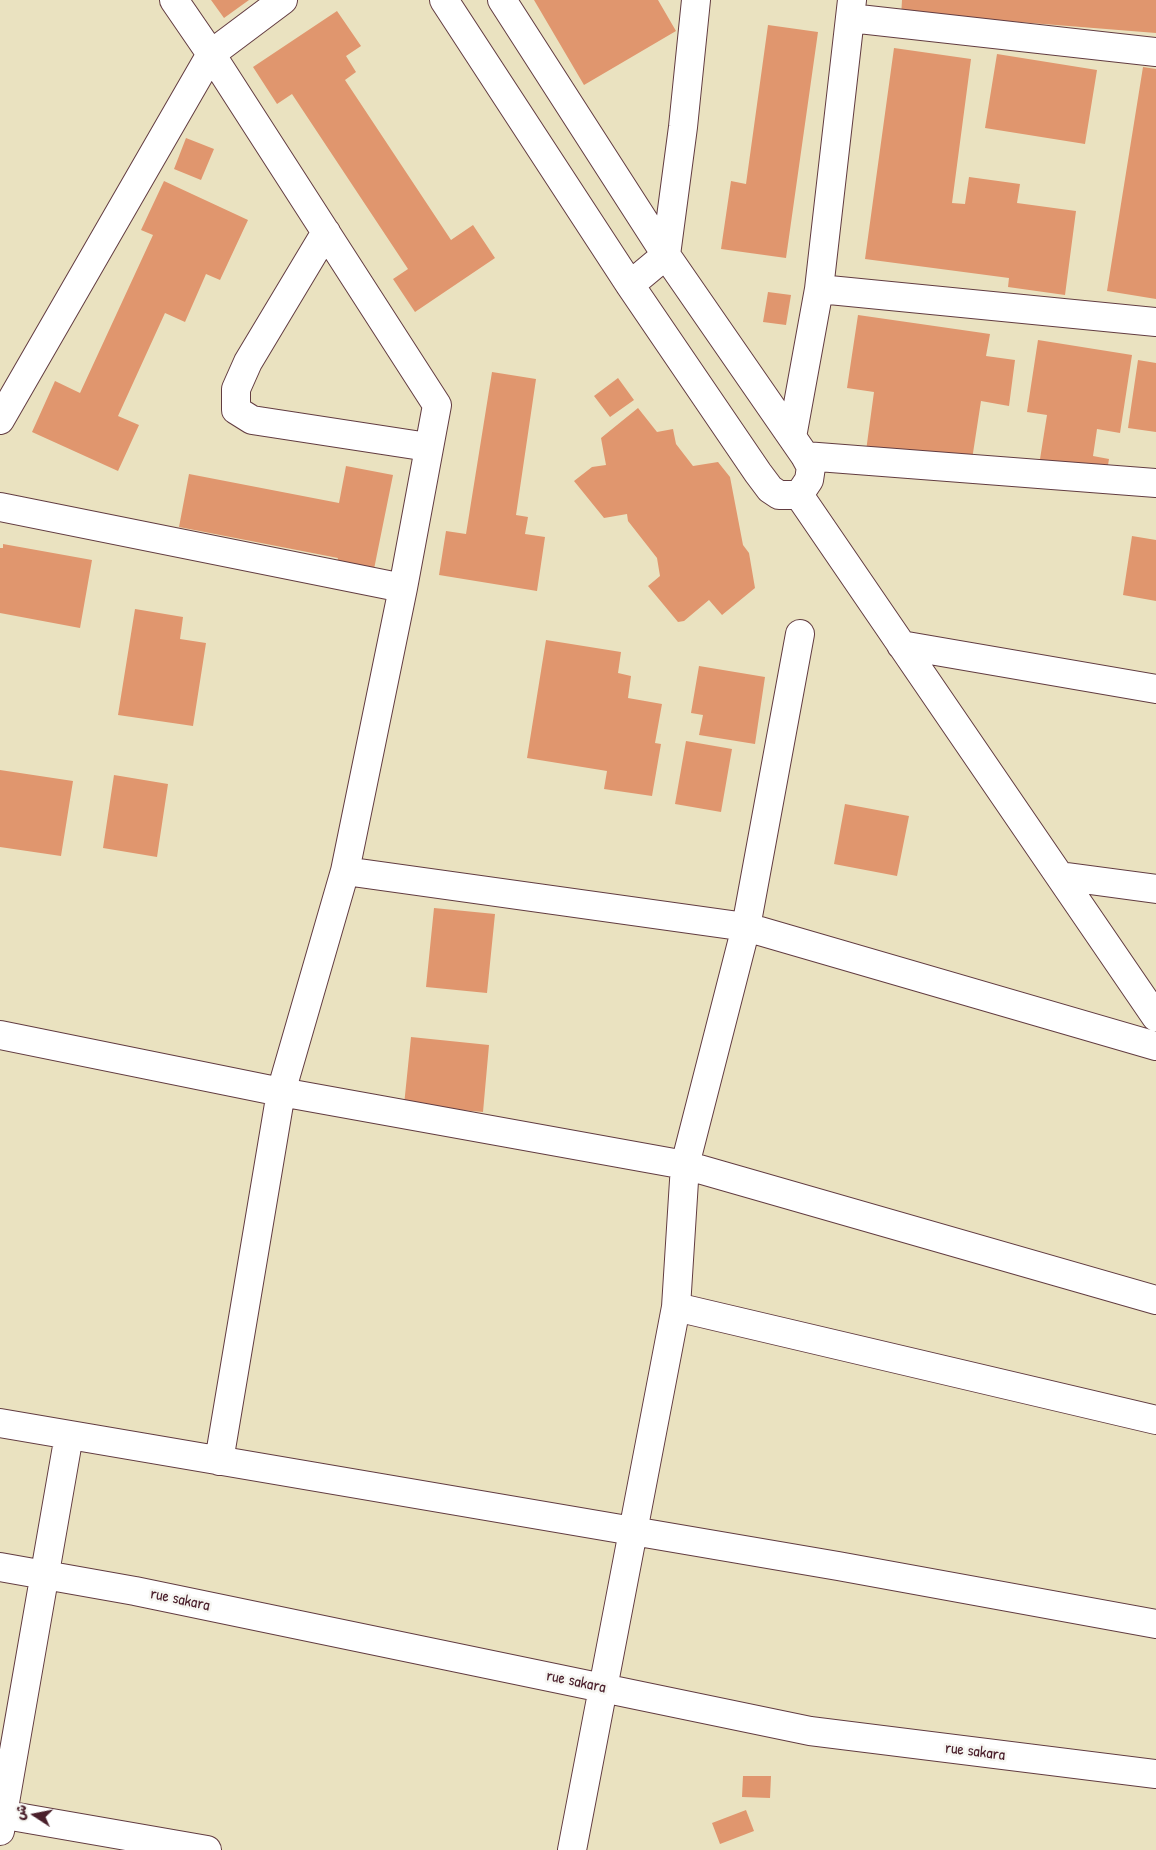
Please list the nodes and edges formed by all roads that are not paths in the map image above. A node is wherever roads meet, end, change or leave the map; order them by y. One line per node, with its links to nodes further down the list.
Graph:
1 (174, 0): 8 (street)
2 (283, 0): 8 (street)
3 (444, 0): 11 (street)
4 (502, 0): 10 (street)
5 (692, 5): 10 (street)
6 (851, 9): 7 (street); 12 (street)
7 (1156, 52)
8 (211, 54): 9 (street); 14 (street)
9 (326, 232): 16 (street); 16 (street)
10 (666, 255): 11 (street); 15 (street)
11 (630, 285): 18 (street)
12 (819, 288): 13 (street); 15 (street)
13 (1156, 322)
14 (0, 420)
15 (799, 446): 17 (street); 18 (street)
16 (428, 447): 20 (street)
17 (1156, 483)
18 (799, 495): 22 (street)
19 (0, 507): 20 (street)
20 (403, 588): 24 (street)
21 (800, 634): 27 (street)
22 (901, 645): 23 (street); 25 (street)
23 (1156, 689)
24 (345, 871): 27 (street); 31 (street)
25 (1060, 876): 26 (street); 28 (street)
26 (1156, 889)
27 (746, 927): 30 (street); 32 (street)
28 (1156, 1017)
29 (0, 1035): 31 (street)
30 (1156, 1046)
31 (281, 1092): 32 (street); 38 (street)
32 (685, 1165): 33 (street); 34 (street)
33 (1156, 1300)
34 (676, 1307): 35 (street); 39 (street)
35 (1156, 1420)
36 (0, 1423): 37 (street)
37 (69, 1435): 38 (street); 41 (street)
38 (219, 1460): 39 (street)
39 (633, 1531): 42 (street); 43 (street)
40 (0, 1567): 41 (street, rue sakara)
41 (45, 1575): 43 (street, rue sakara); 45 (street)
42 (1156, 1624)
43 (603, 1688): 44 (street, rue sakara); 47 (street)
44 (1156, 1774)
45 (1, 1820): 46 (street)
46 (208, 1850)
47 (572, 1850)

